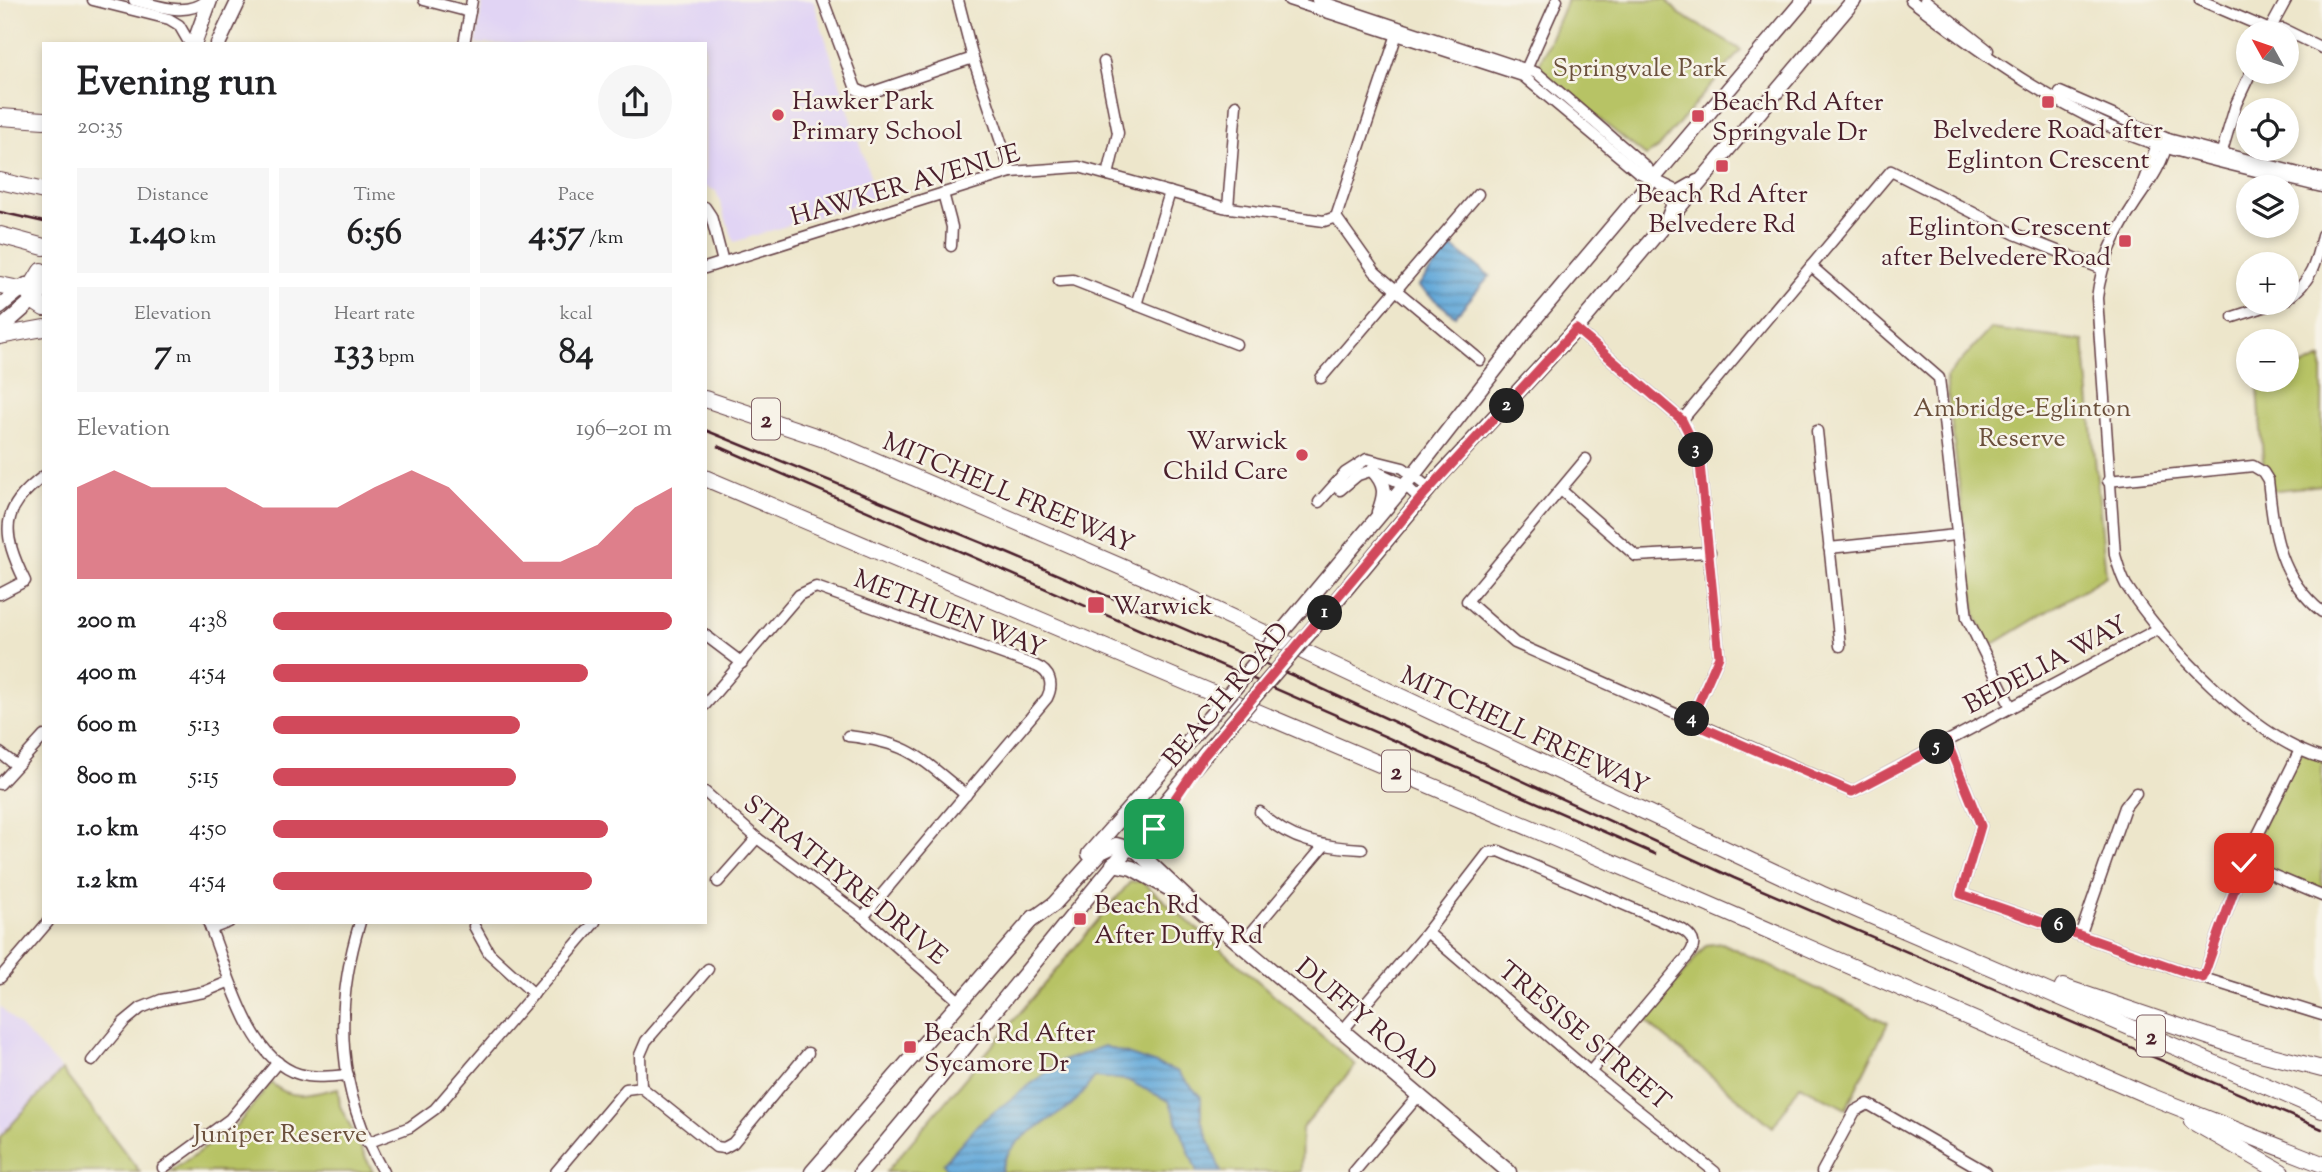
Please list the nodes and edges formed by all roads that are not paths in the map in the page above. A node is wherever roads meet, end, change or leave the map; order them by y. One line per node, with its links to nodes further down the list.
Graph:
1 (93, 0): 23 (street)
2 (134, 0): 3 (street)
3 (208, 0): 24 (main road)
4 (239, 0): 25 (main road)
5 (424, 0): 18 (street)
6 (472, 0): 18 (street)
7 (823, 0): 28 (street)
8 (958, 0): 28 (street)
9 (1289, 0): 21 (street)
10 (1317, 0): 21 (street)
11 (1558, 0): 30 (street)
12 (1804, 0): 40 (main road, BEACH ROAD)
13 (1854, 0): 37 (main road, BEACH ROAD)
14 (1911, 0): 35 (street)
15 (1926, 0): 35 (street)
16 (2200, 0): 19 (street)
17 (2286, 0): 20 (street)
18 (470, 12): 26 (street)
19 (2245, 21)
20 (2275, 21)
21 (1397, 32): 30 (street); 50 (street)
22 (2300, 37): 27 (street)
23 (191, 42)
24 (193, 42)
25 (219, 42)
26 (464, 42)
27 (2322, 48)
28 (973, 58): 38 (street)
29 (1104, 62): 39 (street)
30 (1525, 72): 40 (street)
31 (2245, 84): 36 (street)
32 (1237, 105): 48 (street)
33 (0, 117): 34 (highway)
34 (42, 120)
35 (2163, 142): 36 (street); 59 (street)
36 (2221, 157): 41 (street); 43 (street)
37 (1712, 167): 40 (street); 51 (main road, BEACH ROAD)
38 (1011, 172): 39 (street, HAWKER AVENUE); 46 (street, HAWKER AVENUE)
39 (1108, 175): 45 (street, HAWKER AVENUE)
40 (1654, 178): 51 (street); 86 (main road, BEACH ROAD)
41 (2322, 178)
42 (0, 181): 44 (highway)
43 (2322, 187)
44 (42, 191)
45 (1170, 192): 48 (street, HAWKER AVENUE); 66 (street)
46 (943, 193): 55 (street); 56 (street, HAWKER AVENUE)
47 (1478, 194): 63 (street)
48 (1228, 208): 50 (street, HAWKER AVENUE)
49 (707, 210): 56 (street)
50 (1336, 217): 63 (street)
51 (1659, 229): 72 (main road, BEACH ROAD)
52 (0, 235): 54 (highway)
53 (2322, 235): 64 (street)
54 (42, 246)
55 (951, 246)
56 (723, 262): 58 (street, HAWKER AVENUE)
57 (1811, 266): 59 (street); 79 (street); 93 (street)
58 (707, 267)
59 (2100, 268): 87 (street)
60 (42, 270): 65 (highway)
61 (1059, 281): 66 (street)
62 (0, 285): 65 (highway)
63 (1396, 290): 75 (street); 76 (street)
64 (2299, 290)
65 (36, 295): 67 (main road); 71 (main road)
66 (1136, 305): 74 (street)
67 (0, 306)
68 (2239, 315): 69 (street)
69 (2233, 317)
70 (42, 328): 73 (highway)
71 (0, 329)
72 (1576, 329): 79 (street); 90 (main road, BEACH ROAD)
73 (0, 336)
74 (1236, 344)
75 (1480, 360)
76 (1321, 378)
77 (707, 388): 81 (highway)
78 (707, 399): 81 (highway, MITCHELL FREEWAY / 2)
79 (1682, 420): 95 (street)
80 (1817, 431): 94 (street)
81 (827, 440): 140 (highway, MITCHELL FREEWAY / 2)
82 (1586, 459): 89 (street)
83 (1373, 470): 86 (street); 88 (street); 92 (main road)
84 (42, 477): 96 (street)
85 (707, 479): 157 (highway, 2)
86 (1409, 480): 90 (street); 91 (street); 92 (main road, BEACH ROAD)
87 (2108, 481): 97 (street); 98 (street)
88 (1340, 490)
89 (1562, 491): 95 (street); 104 (street, BEDELIA WAY)
90 (1425, 493): 110 (main road, BEACH ROAD, bridge)
91 (1320, 502)
92 (1376, 520): 117 (main road, BEACH ROAD, bridge)
93 (1956, 535): 94 (street); 103 (street)
94 (1829, 548): 100 (street)
95 (1710, 552): 104 (street)
96 (0, 594)
97 (2322, 612)
98 (2158, 629): 103 (street, BEDELIA WAY); 108 (street)
99 (707, 637): 101 (street)
100 (1840, 646)
101 (742, 663): 102 (street, METHUEN WAY); 116 (street, METHUEN WAY)
102 (707, 703)
103 (2011, 708): 107 (street, BEDELIA WAY)
104 (1690, 722): 107 (street, BEDELIA WAY)
105 (848, 736): 116 (street)
106 (42, 738): 112 (street)
107 (1947, 742): 138 (street)
108 (2299, 752): 111 (street); 124 (street)
109 (0, 753): 112 (street)
110 (1204, 756): 121 (main road, BEACH ROAD); 123 (main road)
111 (2322, 758)
112 (16, 765): 113 (street)
113 (0, 784)
114 (2136, 793): 138 (street)
115 (707, 794): 119 (street, STRATHYRE DRIVE)
116 (967, 795): 130 (street, METHUEN WAY)
117 (1137, 800): 121 (main road); 131 (main road, BEACH ROAD)
118 (1260, 812): 120 (street)
119 (757, 838): 126 (street); 130 (street, STRATHYRE DRIVE)
120 (1323, 846): 122 (street); 139 (street)
121 (1126, 847): 123 (main road, DUFFY ROAD); 125 (main road, BEACH ROAD); 127 (main road, DUFFY ROAD); 131 (main road)
122 (1362, 849)
123 (1146, 859): 129 (main road, DUFFY ROAD)
124 (2244, 863): 128 (street); 143 (street)
125 (1113, 864): 127 (main road); 165 (main road, BEACH ROAD)
126 (718, 882)
127 (1175, 893): 129 (main road, DUFFY ROAD)
128 (2322, 895)
129 (1192, 904): 139 (main road, DUFFY ROAD)
130 (863, 917): 146 (street, STRATHYRE DRIVE)
131 (1029, 922): 146 (main road, BEACH ROAD)
132 (46, 924): 142 (street)
133 (359, 924): 154 (street)
134 (593, 924): 145 (street)
135 (209, 926): 144 (street)
136 (474, 926): 145 (street)
137 (1427, 932): 148 (street); 153 (street, TRESISE STREET); 153 (street)
138 (2081, 933): 143 (street)
139 (1241, 945): 148 (main road, DUFFY ROAD)
140 (1980, 960): 152 (highway); 158 (highway, MITCHELL FREEWAY / 2)
141 (708, 969): 155 (street)
142 (0, 978)
143 (2203, 978): 147 (street)
144 (228, 982): 150 (street); 151 (street)
145 (534, 994): 159 (street)
146 (959, 1001): 164 (main road, BEACH ROAD)
147 (2322, 1015)
148 (1343, 1030): 156 (main road, DUFFY ROAD)
149 (808, 1053): 155 (street)
150 (92, 1061)
151 (278, 1062): 154 (street); 161 (street)
152 (2322, 1069)
153 (1590, 1072): 168 (street, TRESISE STREET)
154 (348, 1075): 159 (street)
155 (641, 1087): 163 (street)
156 (1419, 1095): 166 (street); 167 (main road, DUFFY ROAD)
157 (2147, 1095): 160 (highway, 2); 171 (highway)
158 (2322, 1110)
159 (367, 1143): 162 (street)
160 (2322, 1164)
161 (163, 1168)
162 (383, 1172)
163 (556, 1172)
164 (812, 1172)
165 (861, 1172)
166 (1354, 1172)
167 (1509, 1172)
168 (1715, 1172)
169 (1822, 1172): 170 (street)
170 (1986, 1172)
171 (2281, 1172)

